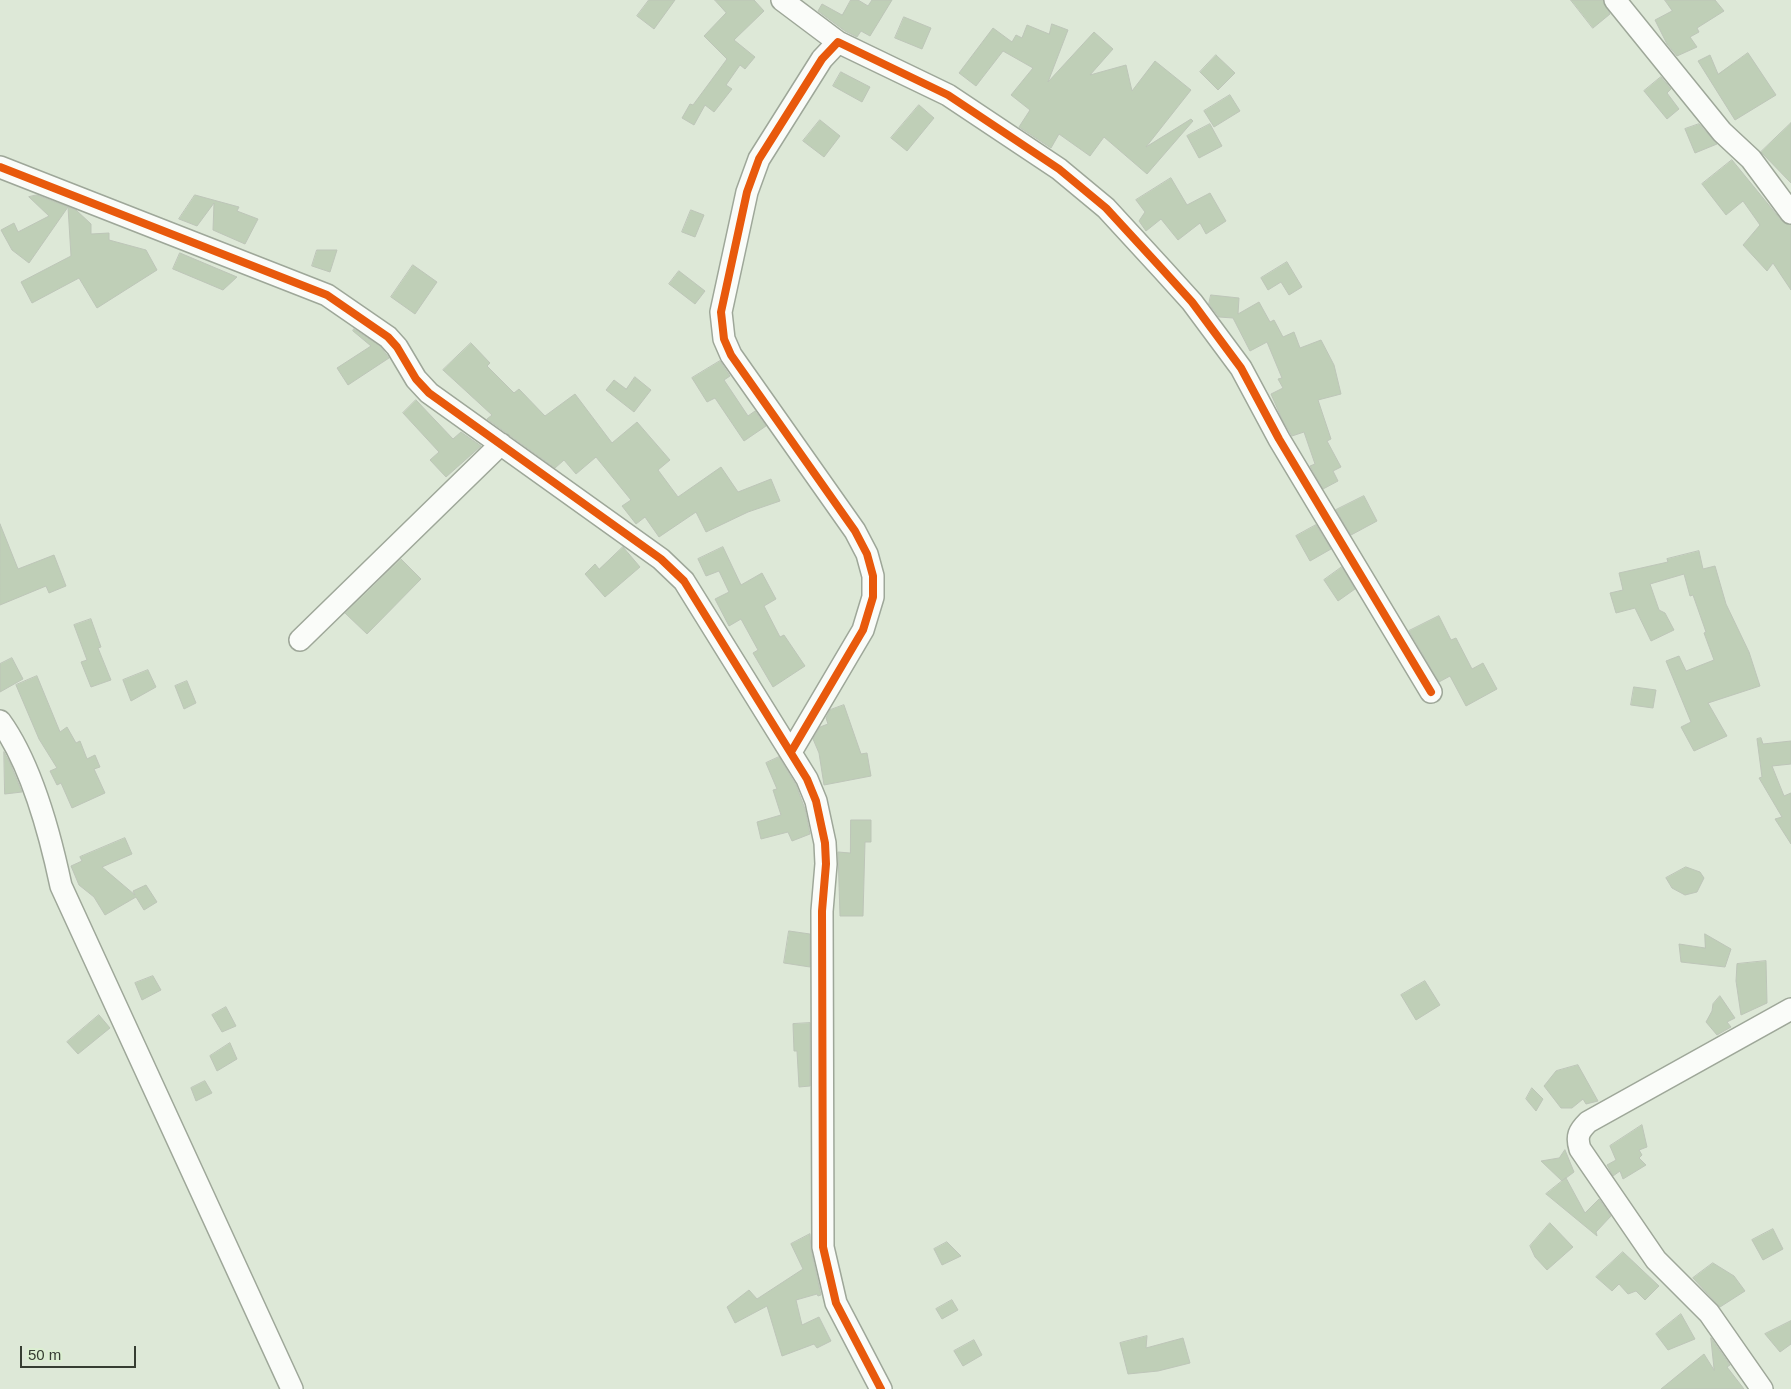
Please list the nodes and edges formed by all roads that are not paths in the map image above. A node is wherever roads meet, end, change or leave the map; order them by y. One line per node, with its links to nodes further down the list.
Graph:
1 (782, 0): 3 (street)
2 (1616, 0): 5 (street)
3 (838, 42): 8 (street); 10 (street)
4 (0, 166): 6 (street)
5 (1791, 213)
6 (501, 444): 7 (street); 10 (street)
7 (300, 640)
8 (1431, 692)
9 (0, 721): 12 (street)
10 (791, 752): 13 (street)
11 (1791, 1009): 14 (street)
12 (292, 1389)
13 (880, 1389)
14 (1762, 1389)

